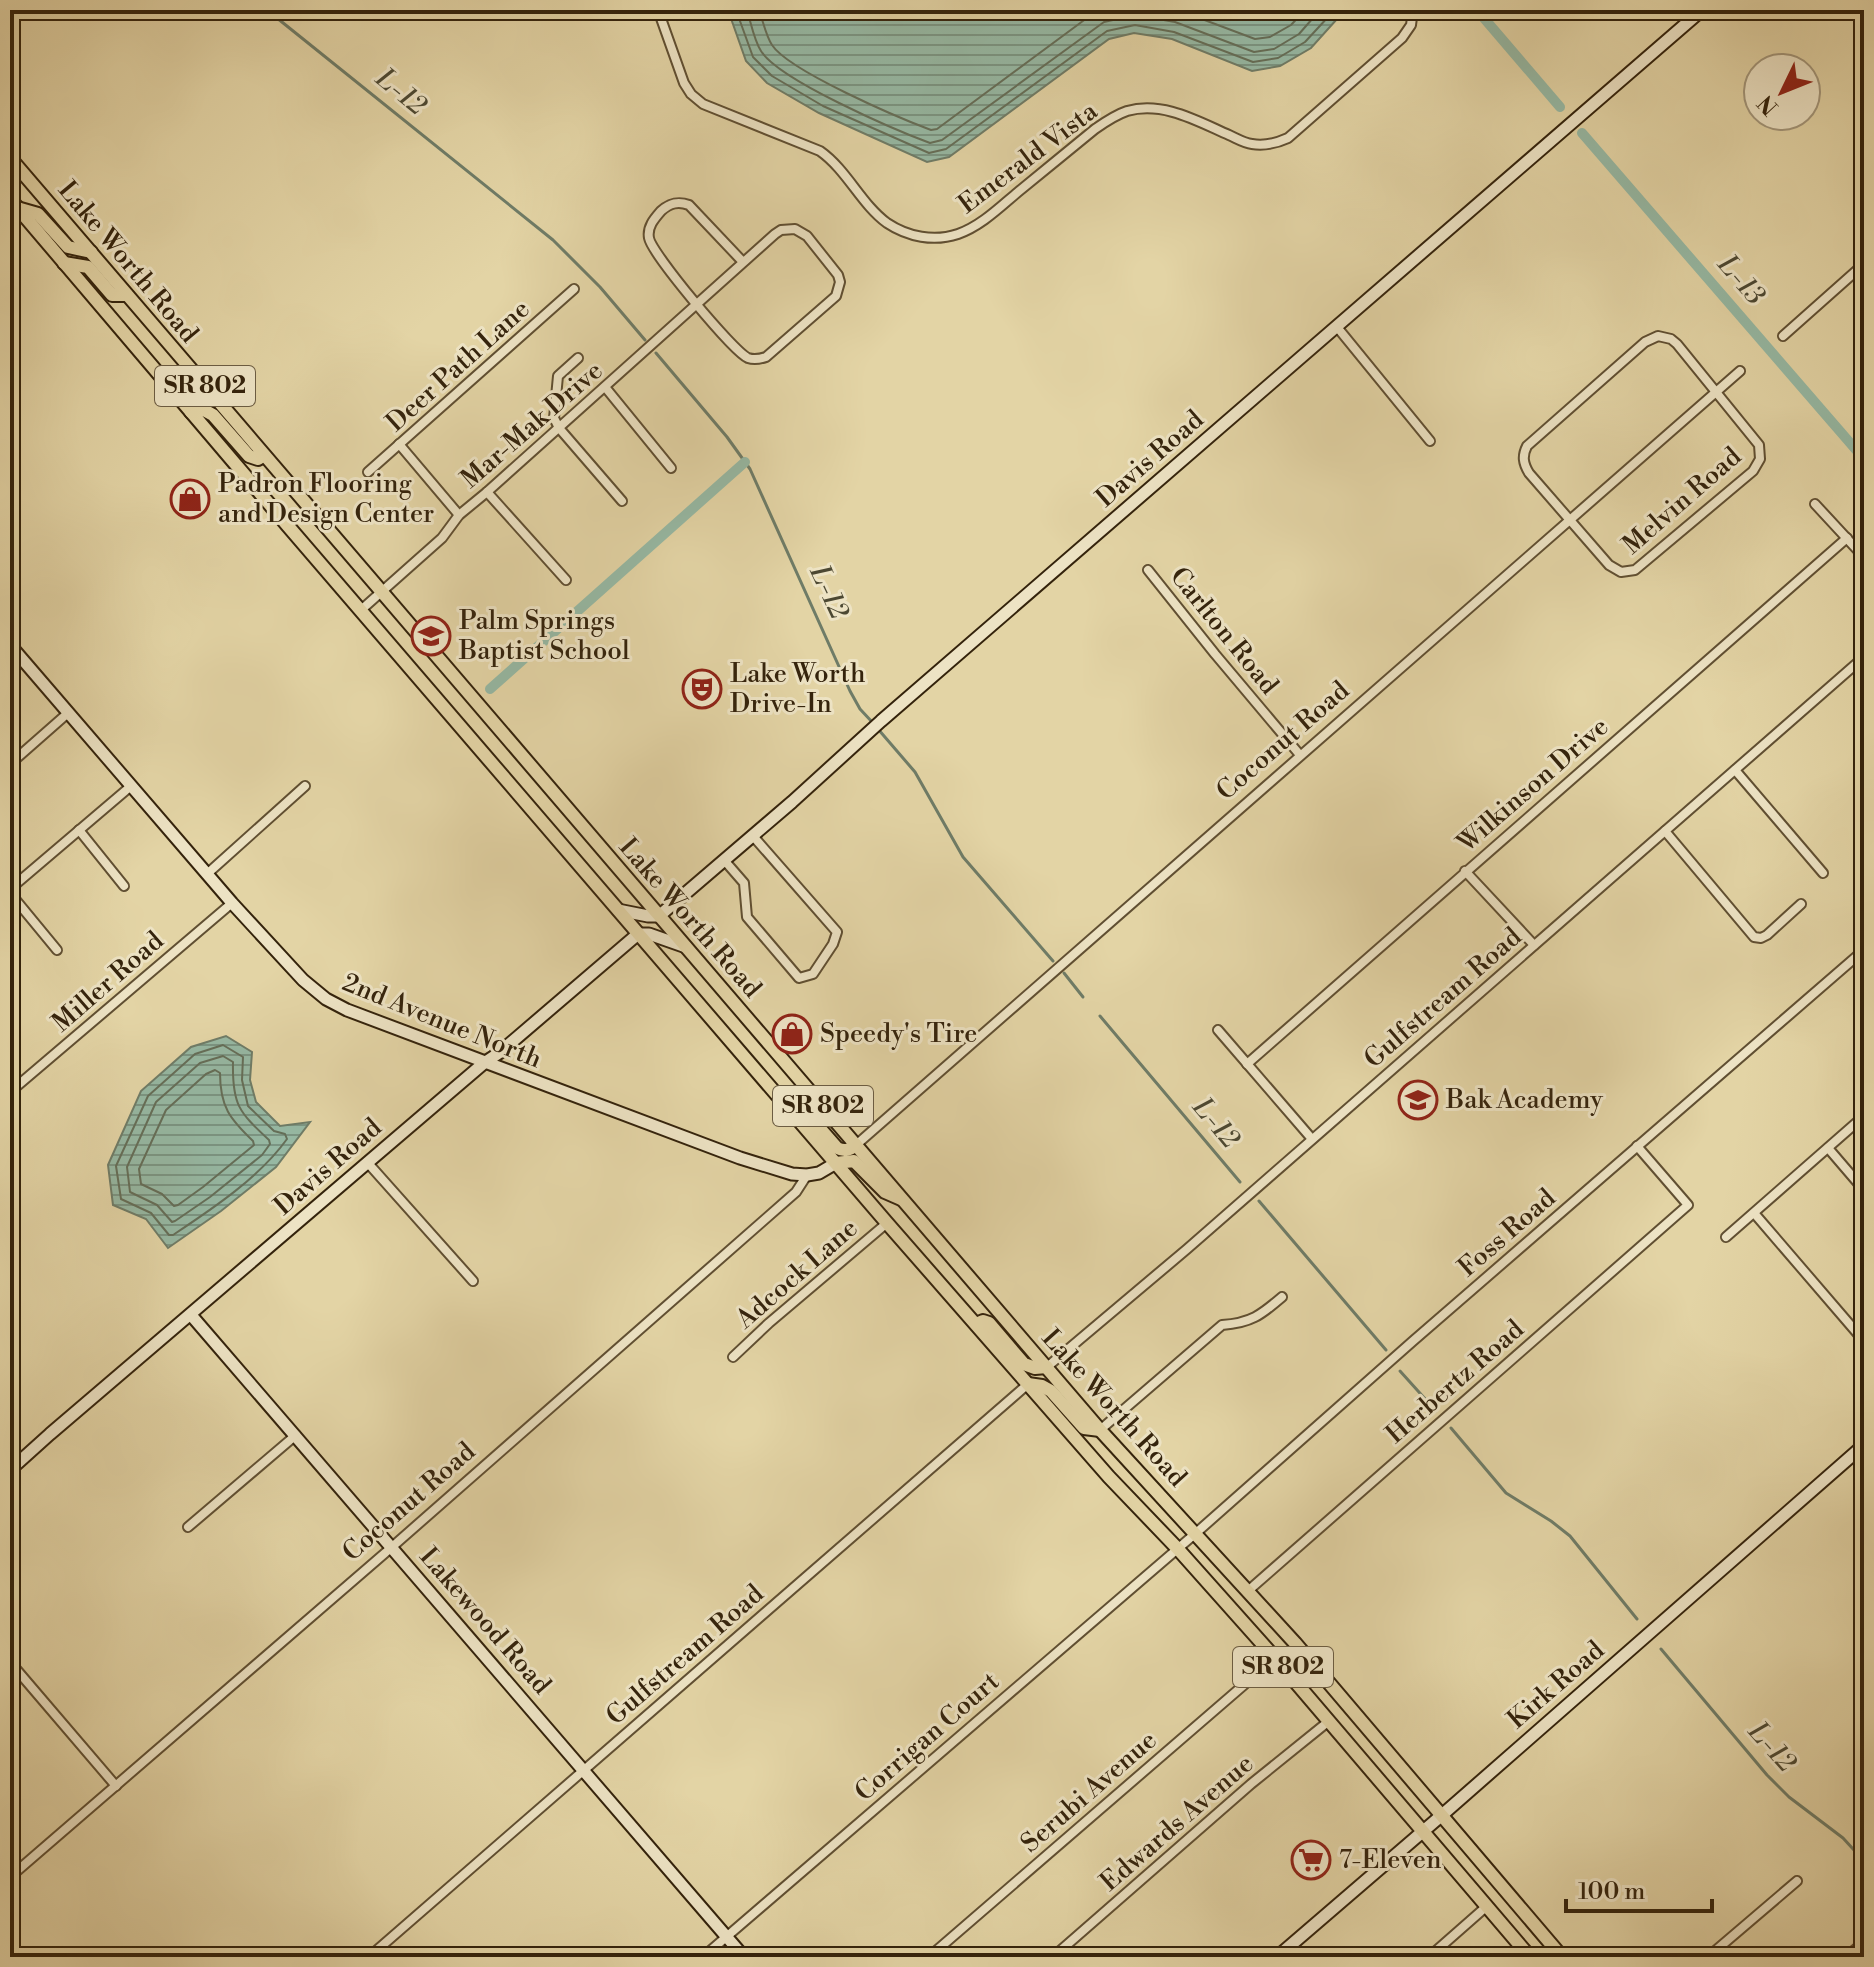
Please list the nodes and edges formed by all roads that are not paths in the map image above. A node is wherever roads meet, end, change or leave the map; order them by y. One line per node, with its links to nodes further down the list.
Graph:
1 (658, 10): 2 (street, Emerald Vista)
2 (1413, 10)
3 (1702, 10): 13 (street, Davis Road)
4 (10, 158): 6 (main road, Lake Worth Road / SR 802)
5 (14, 204): 6 (main road); 8 (main road, Lake Worth Road / SR 802)
6 (91, 252): 11 (main road, Lake Worth Road / SR 802)
7 (743, 262): 12 (street, Mar-Mak Drive); 12 (street); 12 (street, Mar-Mak Drive)
8 (64, 263): 11 (main road); 19 (main road, Lake Worth Road / SR 802)
9 (1864, 264): 14 (street)
10 (574, 289): 22 (street, Deer Path Lane)
11 (127, 295): 23 (main road, Lake Worth Road / SR 802)
12 (696, 305): 17 (street, Mar-Mak Drive)
13 (1337, 327): 21 (street); 47 (street, Davis Road)
14 (1783, 336)
15 (578, 358): 20 (street)
16 (1740, 371): 18 (street, Coconut Road)
17 (605, 387): 20 (street, Mar-Mak Drive); 24 (street)
18 (1716, 392): 30 (street, Coconut Road); 30 (street, Melvin Road); 30 (street)
19 (191, 412): 23 (main road); 36 (main road, Lake Worth Road / SR 802)
20 (559, 428): 26 (street, Mar-Mak Drive); 27 (street)
21 (1430, 441)
22 (399, 444): 25 (street, Deer Path Lane); 29 (street)
23 (264, 455): 35 (main road, Lake Worth Road / SR 802)
24 (671, 468)
25 (368, 472)
26 (487, 492): 29 (street, Mar-Mak Drive); 34 (street)
27 (622, 501)
28 (1815, 504): 31 (street)
29 (459, 515): 35 (street, Mar-Mak Drive)
30 (1570, 520): 40 (street, Coconut Road)
31 (1847, 538): 32 (street); 49 (street, Wilkinson Drive)
32 (1864, 557)
33 (1148, 570): 40 (street, Carlton Road)
34 (566, 580)
35 (381, 592): 36 (street, Mar-Mak Drive); 57 (main road, Lake Worth Road / SR 802)
36 (361, 610): 56 (main road, Lake Worth Road / SR 802)
37 (10, 645): 39 (street, 2nd Avenue North)
38 (1864, 657): 42 (street, Gulfstream Road)
39 (68, 713): 41 (street); 43 (street, 2nd Avenue North)
40 (1300, 755): 70 (street, Coconut Road)
41 (10, 764)
42 (1735, 770): 46 (street, Gulfstream Road); 50 (street)
43 (131, 786): 45 (street); 51 (street, 2nd Avenue North)
44 (305, 786): 51 (street)
45 (79, 830): 52 (street); 53 (street)
46 (1665, 831): 55 (street); 59 (street, Gulfstream Road)
47 (753, 836): 48 (street, Davis Road); 48 (street)
48 (724, 860): 57 (street, Davis Road)
49 (1465, 871): 59 (street); 65 (street, Wilkinson Drive)
50 (1823, 873)
51 (207, 874): 54 (street, 2nd Avenue North)
52 (124, 886)
53 (10, 891): 61 (street)
54 (232, 903): 64 (street, 2nd Avenue North); 66 (street, Miller Road)
55 (1801, 904)
56 (618, 910): 57 (street); 58 (main road, Lake Worth Road / SR 802)
57 (659, 916): 60 (main road, Lake Worth Road / SR 802)
58 (638, 934): 60 (street); 64 (street, Davis Road); 67 (main road, Lake Worth Road / SR 802)
59 (1534, 945): 69 (street, Gulfstream Road)
60 (686, 947): 70 (main road, Lake Worth Road / SR 802)
61 (57, 950)
62 (1864, 950): 71 (street, Foss Road)
63 (1218, 1030): 65 (street)
64 (484, 1063): 73 (street, Davis Road); 75 (street, 2nd Avenue North)
65 (1247, 1064): 69 (street)
66 (10, 1092)
67 (783, 1101): 70 (main road); 74 (main road, Lake Worth Road / SR 802)
68 (1864, 1116): 72 (street)
69 (1312, 1139): 87 (street, Gulfstream Road)
70 (856, 1145): 77 (main road, Lake Worth Road / SR 802)
71 (1637, 1146): 94 (street, Foss Road); 97 (street, Herbertz Road)
72 (1828, 1148): 76 (street); 78 (street)
73 (367, 1162): 81 (street); 83 (street, Davis Road)
74 (836, 1163): 75 (street, Coconut Road); 77 (main road); 79 (main road, Lake Worth Road / SR 802)
75 (807, 1175): 95 (street, Coconut Road)
76 (1864, 1190)
77 (904, 1201): 87 (main road, Lake Worth Road / SR 802)
78 (1754, 1213): 80 (street); 85 (street)
79 (887, 1223): 84 (main road, Lake Worth Road / SR 802); 86 (street, Adcock Lane)
80 (1726, 1237)
81 (473, 1281)
82 (1282, 1297): 89 (street)
83 (191, 1315): 90 (street, Lakewood Road); 92 (street, Davis Road)
84 (976, 1324): 87 (main road); 88 (main road, Lake Worth Road / SR 802)
85 (1864, 1341)
86 (733, 1357)
87 (1047, 1367): 89 (main road, Lake Worth Road / SR 802)
88 (1028, 1384): 89 (main road); 96 (main road, Lake Worth Road / SR 802); 101 (street, Gulfstream Road)
89 (1100, 1430): 94 (main road, Lake Worth Road / SR 802)
90 (296, 1435): 93 (street); 95 (street, Lakewood Road)
91 (1864, 1445): 103 (street, Kirk Road)
92 (10, 1470)
93 (188, 1527)
94 (1196, 1533): 96 (street, Foss Road); 97 (main road, Lake Worth Road / SR 802)
95 (392, 1547): 101 (street, Lakewood Road); 102 (street, Coconut Road)
96 (1177, 1548): 98 (main road, Lake Worth Road / SR 802); 108 (street, Corrigan Court)
97 (1249, 1590): 103 (main road, Lake Worth Road / SR 802)
98 (1275, 1658): 100 (main road, Lake Worth Road / SR 802); 113 (street, Serubi Avenue)
99 (10, 1662): 102 (street)
100 (1329, 1721): 104 (main road, Lake Worth Road / SR 802); 114 (street, Edwards Avenue)
101 (583, 1770): 108 (street, Lakewood Road); 110 (street, Gulfstream Road)
102 (116, 1786): 105 (street, Coconut Road)
103 (1442, 1815): 104 (street, Kirk Road); 118 (main road, Lake Worth Road / SR 802)
104 (1423, 1832): 107 (main road, Lake Worth Road / SR 802); 115 (street, Kirk Road)
105 (10, 1877)
106 (1797, 1881): 119 (street)
107 (1487, 1906): 116 (street); 117 (main road, Lake Worth Road / SR 802)
108 (726, 1937): 111 (street, Corrigan Court); 112 (street, Lakewood Road)
109 (1864, 1942): 120 (street)
110 (369, 1957)
111 (703, 1957)
112 (744, 1957)
113 (929, 1957)
114 (1053, 1957)
115 (1277, 1957)
116 (1429, 1957)
117 (1530, 1957)
118 (1562, 1957)
119 (1708, 1957)
120 (1846, 1957)

